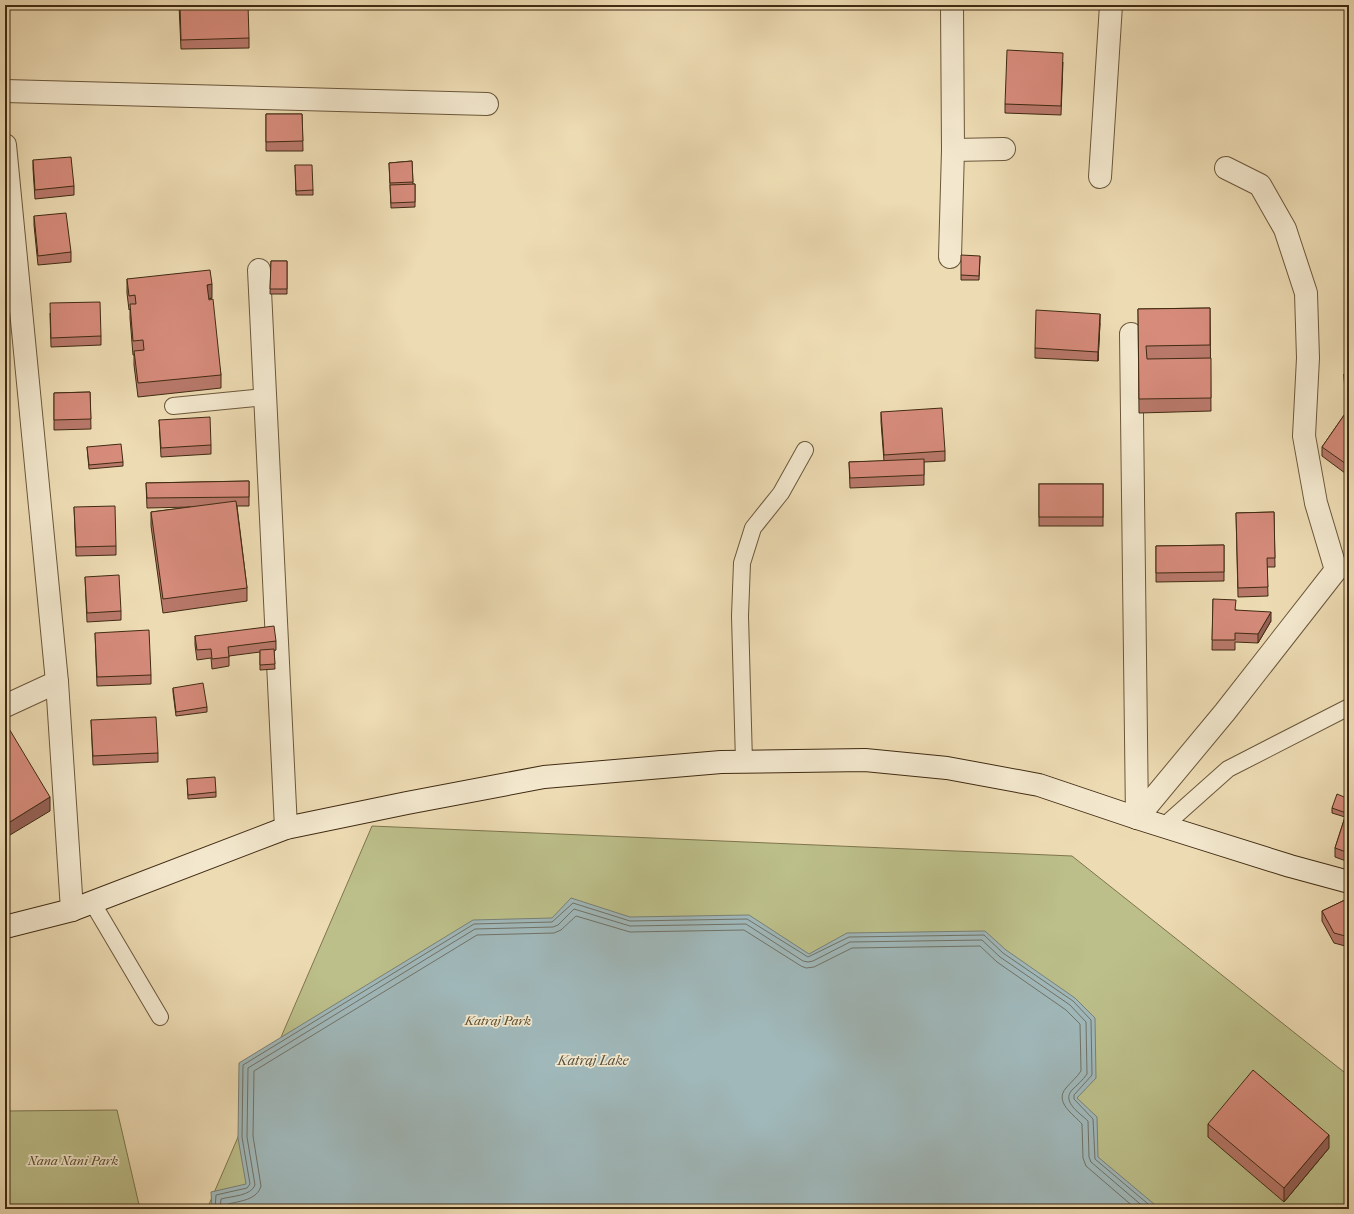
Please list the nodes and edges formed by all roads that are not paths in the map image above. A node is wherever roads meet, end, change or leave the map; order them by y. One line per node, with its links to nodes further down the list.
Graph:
1 (952, 5): 7 (street)
2 (1111, 5): 9 (street)
3 (5, 91): 4 (street)
4 (487, 104)
5 (5, 145): 17 (street)
6 (1004, 149): 7 (street)
7 (953, 150): 10 (street)
8 (1226, 168): 16 (street)
9 (1100, 177)
10 (950, 257)
11 (259, 270): 13 (street)
12 (1131, 334): 21 (street)
13 (265, 397): 14 (lane); 23 (street)
14 (173, 406)
15 (805, 450): 20 (lane)
16 (1342, 562): 21 (street)
17 (57, 682): 18 (street); 25 (street)
18 (5, 706)
19 (1349, 707): 22 (lane)
20 (744, 762): 21 (street); 23 (street)
21 (1136, 818): 22 (street)
22 (1164, 826): 24 (street)
23 (286, 828): 25 (street)
24 (1349, 882)
25 (82, 906): 26 (street); 27 (lane)
26 (5, 927)
27 (160, 1017)

